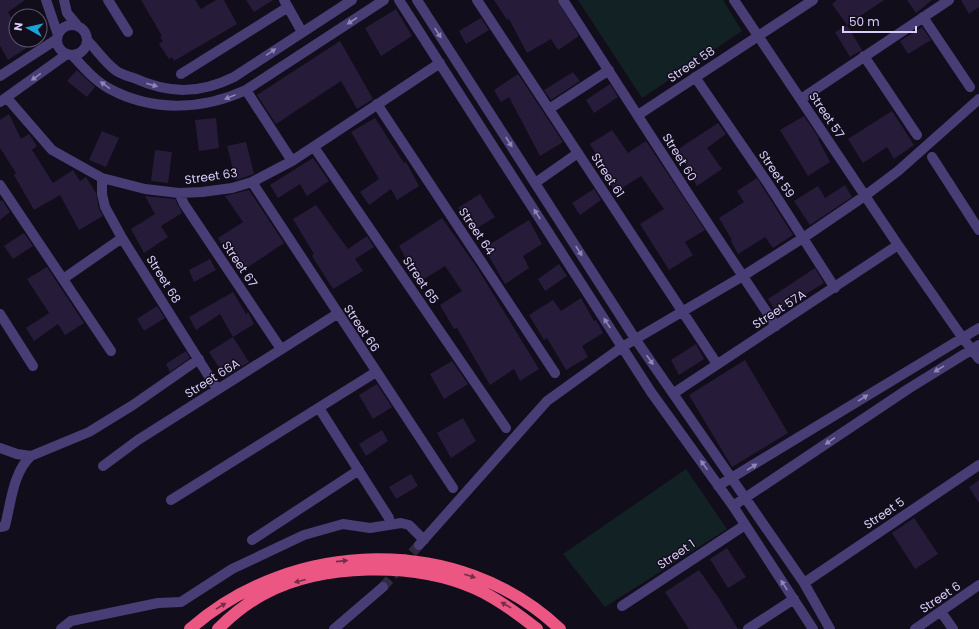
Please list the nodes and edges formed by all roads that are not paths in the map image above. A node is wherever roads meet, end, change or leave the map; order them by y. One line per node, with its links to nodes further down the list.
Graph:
1 (46, 0): 19 (street)
2 (64, 0): 15 (street)
3 (108, 0): 16 (street)
4 (352, 0): 17 (street)
5 (384, 0): 29 (street, one-way to 29)
6 (399, 0): 23 (street)
7 (417, 0): 43 (street, one-way to 43)
8 (477, 0): 34 (street, Street 61)
9 (563, 0): 24 (street, Street 60)
10 (734, 0): 18 (street, Street 57)
11 (813, 0): 18 (street, Street 58)
12 (949, 0): 14 (street)
13 (286, 3): 17 (street); 25 (street)
14 (923, 17): 22 (street); 28 (street)
15 (77, 25): 19 (street); 20 (street)
16 (128, 32)
17 (302, 32): 20 (street, one-way to 17)
18 (759, 35): 27 (street, Street 58); 30 (street, Street 57)
19 (58, 37): 21 (street); 26 (street)
20 (87, 40): 21 (street)
21 (70, 54): 29 (street, one-way to 21); 31 (street, one-way to 31)
22 (864, 56): 30 (street); 36 (street)
23 (440, 63): 33 (street, Street 63); 61 (street, one-way to 23)
24 (609, 70): 34 (street); 35 (street, Street 60)
25 (180, 74)
26 (0, 76)
27 (695, 77): 35 (street, Street 58); 49 (street, Street 59)
28 (970, 87)
29 (246, 90): 40 (street)
30 (800, 99): 46 (street, Street 57)
31 (3, 100): 41 (street, Street 63)
32 (979, 100): 46 (street)
33 (377, 104): 37 (street, Street 63); 70 (street, Street 64)
34 (548, 109): 38 (street, Street 61)
35 (638, 115): 51 (street, Street 60)
36 (917, 135)
37 (314, 147): 40 (street, Street 63); 76 (street, Street 65)
38 (578, 154): 43 (street); 54 (street, Street 61)
39 (932, 157): 47 (street)
40 (292, 161): 42 (street, Street 63)
41 (102, 178): 45 (street, Street 63); 48 (street, Street 68)
42 (252, 182): 45 (street, Street 63); 56 (street, Street 66)
43 (535, 182): 60 (street, one-way to 60)
44 (0, 185): 52 (street)
45 (179, 193): 63 (street, Street 67)
46 (866, 195): 49 (street); 50 (street, Street 57)
47 (979, 230)
48 (122, 238): 52 (street); 65 (street, Street 68)
49 (803, 238): 51 (street); 53 (street, Street 59)
50 (898, 245): 53 (street, Street 57A); 59 (street, Street 57)
51 (743, 276): 54 (street); 57 (street, Street 60)
52 (63, 278): 64 (street)
53 (835, 288): 57 (street, Street 57A)
54 (683, 312): 60 (street); 67 (street, Street 61)
55 (0, 314): 68 (street)
56 (337, 314): 63 (street, Street 66A); 69 (street, Street 66)
57 (776, 326): 67 (street, Street 57A)
58 (979, 328): 59 (street)
59 (962, 337): 62 (street, Street 57); 71 (street)
60 (636, 340): 61 (street); 74 (street, one-way to 74)
61 (622, 347): 83 (street, one-way to 61); 98 (street)
62 (976, 347): 66 (street, Street 57); 73 (street, one-way to 73)
63 (282, 349): 72 (street, Street 66A)
64 (111, 351)
65 (199, 359): 72 (street, Street 68); 78 (street)
66 (979, 359)
67 (717, 364): 74 (street, Street 57A)
68 (33, 366)
69 (376, 372): 75 (street); 84 (street, Street 66)
70 (555, 373)
71 (900, 376): 73 (street); 82 (street, one-way to 71)
72 (217, 389): 80 (street, Street 66A)
73 (908, 389): 85 (street, one-way to 85)
74 (674, 393): 82 (street)
75 (319, 408): 81 (street); 86 (street)
76 (506, 428)
77 (0, 448): 78 (street)
78 (31, 456): 90 (street)
79 (979, 465): 92 (street, Street 5)
80 (103, 466)
81 (359, 470): 88 (street); 91 (street)
82 (732, 479): 83 (street); 85 (street)
83 (718, 486): 87 (street)
84 (453, 488)
85 (745, 498): 87 (street); 92 (street)
86 (171, 500)
87 (733, 506): 89 (street)
88 (389, 518)
89 (745, 524): 95 (street, one-way to 89); 96 (street, Street 1)
90 (0, 527)
91 (252, 540)
92 (804, 583): 106 (street)
93 (979, 586): 97 (street, Street 6)
94 (383, 587): 101 (street)
95 (794, 599): 104 (street); 105 (street)
96 (622, 606)
97 (941, 612): 107 (street, Street 6); 108 (street)
98 (60, 629)
99 (190, 629): 103 (highway, one-way to 103)
100 (218, 629): 102 (highway, one-way to 100)
101 (334, 629)
102 (537, 629)
103 (560, 629)
104 (748, 629)
105 (813, 629)
106 (830, 629)
107 (915, 629)
108 (953, 629)

